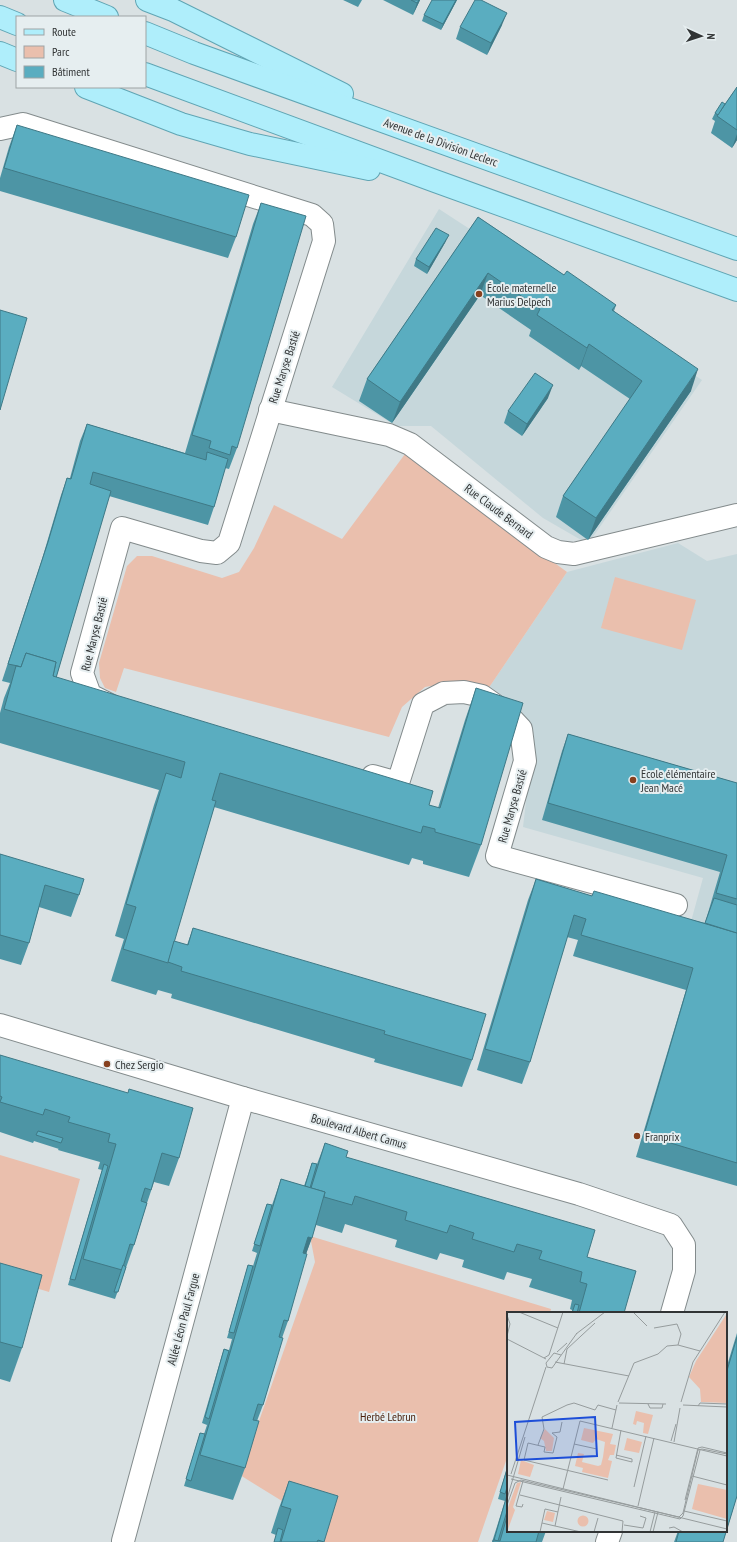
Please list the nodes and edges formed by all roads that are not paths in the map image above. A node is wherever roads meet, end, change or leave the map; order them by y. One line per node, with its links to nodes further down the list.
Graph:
1 (65, 0): 3 (main road)
2 (147, 0): 12 (main road)
3 (105, 16)
4 (0, 17): 5 (main road)
5 (16, 24)
6 (146, 33): 12 (main road, Avenue de la Division Leclerc)
7 (0, 53): 8 (main road)
8 (16, 60)
9 (146, 74): 13 (main road)
10 (89, 88): 13 (main road)
11 (0, 129): 16 (street, Rue Maryse Bastié)
12 (442, 143): 14 (main road, Avenue de la Division Leclerc)
13 (435, 181): 15 (main road)
14 (737, 249)
15 (737, 290)
16 (270, 410): 17 (street, Rue Claude Bernard); 18 (street, Rue Maryse Bastié)
17 (737, 515)
18 (125, 709)
19 (353, 770): 20 (street, Rue Maryse Bastié)
20 (676, 906)
21 (0, 1025): 22 (street, Boulevard Albert Camus)
22 (243, 1098): 23 (street, Boulevard Albert Camus); 25 (street, Allée Léon Paul Fargue)
23 (672, 1312)
24 (611, 1532): 26 (street)
25 (123, 1541)
26 (608, 1542)

